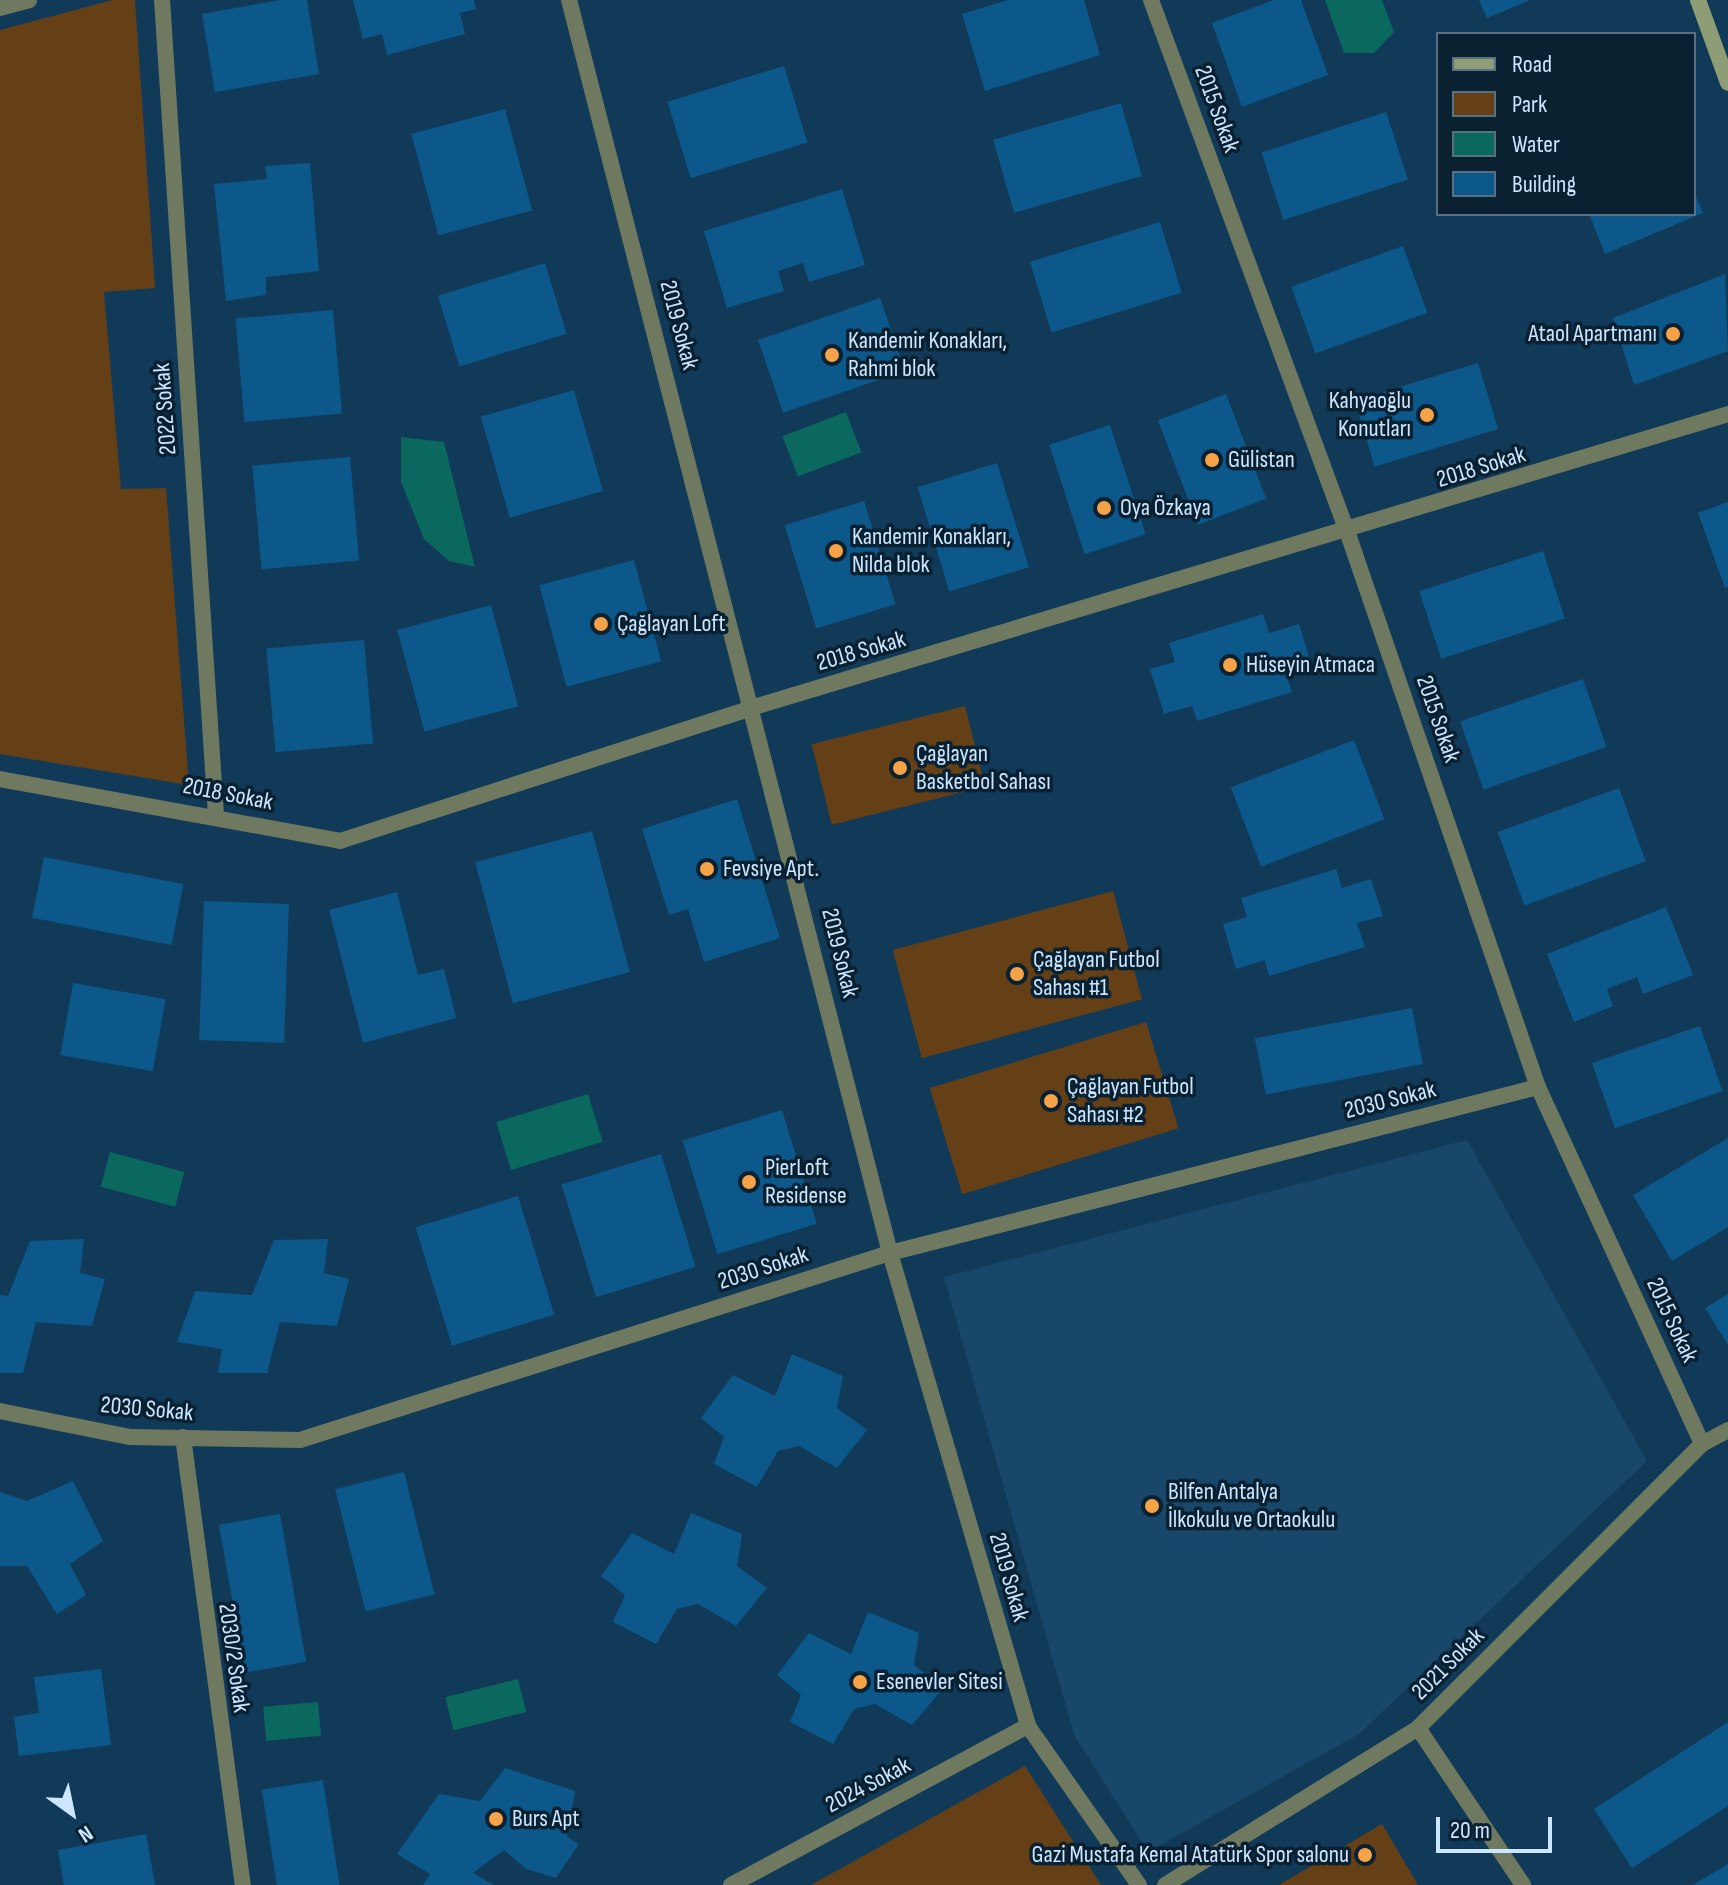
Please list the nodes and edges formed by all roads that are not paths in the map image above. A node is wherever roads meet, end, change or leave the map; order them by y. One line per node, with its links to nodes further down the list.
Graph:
1 (29, 0): 6 (street)
2 (162, 0): 12 (street, 2022 Sokak)
3 (569, 0): 10 (street, 2019 Sokak)
4 (1151, 0): 9 (street, 2015 Sokak)
5 (1698, 0): 7 (street)
6 (0, 8)
7 (1728, 83)
8 (1728, 414): 9 (street, 2018 Sokak)
9 (1348, 534): 10 (street, 2018 Sokak); 13 (street, 2015 Sokak)
10 (754, 707): 12 (street, 2018 Sokak); 14 (street, 2019 Sokak)
11 (0, 779): 12 (street, 2018 Sokak)
12 (216, 815)
13 (1538, 1087): 14 (street, 2030 Sokak); 18 (street, 2015 Sokak)
14 (890, 1253): 17 (street, 2030 Sokak); 19 (street, 2019 Sokak)
15 (0, 1411): 17 (street, 2030 Sokak)
16 (1728, 1430): 18 (street, 2021 Sokak)
17 (183, 1437): 21 (street, 2030/2 Sokak)
18 (1702, 1444): 20 (street, 2021 Sokak)
19 (1028, 1726): 22 (street, 2024 Sokak); 23 (street, 2019 Sokak)
20 (1418, 1728): 24 (street, 2021 Sokak); 25 (street)
21 (243, 1885)
22 (731, 1885)
23 (1139, 1885)
24 (1165, 1885)
25 (1523, 1885)

